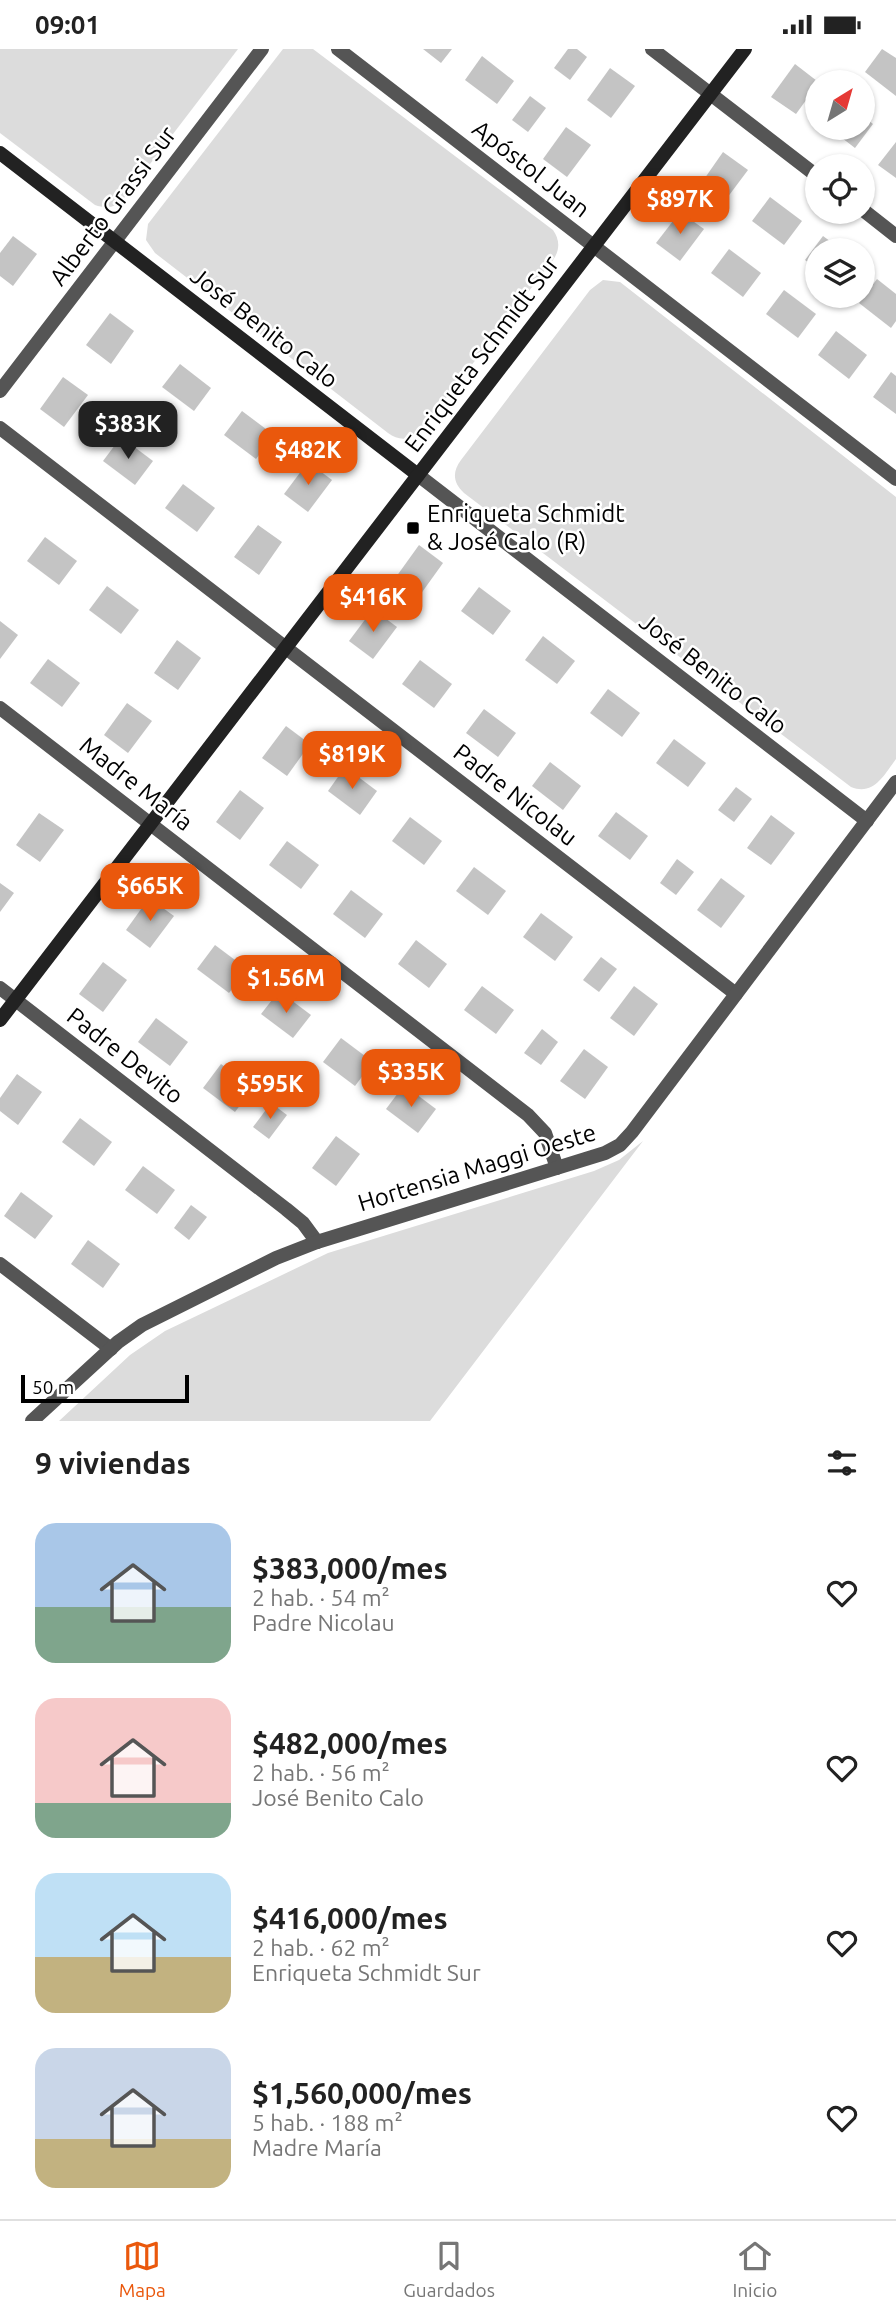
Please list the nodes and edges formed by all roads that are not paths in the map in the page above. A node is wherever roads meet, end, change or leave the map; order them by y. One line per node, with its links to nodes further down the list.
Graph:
1 (262, 49): 10 (street, Alberto Grassi Sur)
2 (338, 49): 11 (street, Apóstol Juan)
3 (652, 49): 5 (street)
4 (745, 49): 5 (street, Enriqueta Schmidt Sur)
5 (710, 94): 7 (street); 11 (street, Enriqueta Schmidt Sur)
6 (0, 153): 10 (street, José Benito Calo)
7 (805, 167)
8 (875, 219): 9 (street)
9 (896, 236)
10 (114, 241): 12 (street, Alberto Grassi Sur); 14 (street, José Benito Calo)
11 (594, 246): 14 (street, Enriqueta Schmidt Sur); 15 (street, Apóstol Juan)
12 (0, 391)
13 (0, 428): 16 (street, Padre Nicolau)
14 (418, 475): 16 (street, Enriqueta Schmidt Sur); 19 (street, José Benito Calo)
15 (896, 479)
16 (286, 647): 20 (street, Enriqueta Schmidt Sur); 22 (street, Padre Nicolau)
17 (0, 708): 20 (street, Madre María)
18 (896, 782): 19 (street, Hortensia Maggi Oeste)
19 (867, 821): 22 (street, Hortensia Maggi Oeste)
20 (150, 824): 23 (street, Enriqueta Schmidt Sur); 25 (street, Madre María)
21 (0, 988): 23 (street, Padre Devito)
22 (736, 994): 25 (street, Hortensia Maggi Oeste)
23 (15, 1000): 24 (street, Enriqueta Schmidt Sur); 26 (street, Padre Devito)
24 (0, 1020)
25 (557, 1168): 26 (street, Hortensia Maggi Oeste)
26 (317, 1242): 28 (street, Hortensia Maggi Oeste)
27 (0, 1264): 28 (street)
28 (111, 1349): 29 (street, Hortensia Maggi Oeste)
29 (32, 1421)

